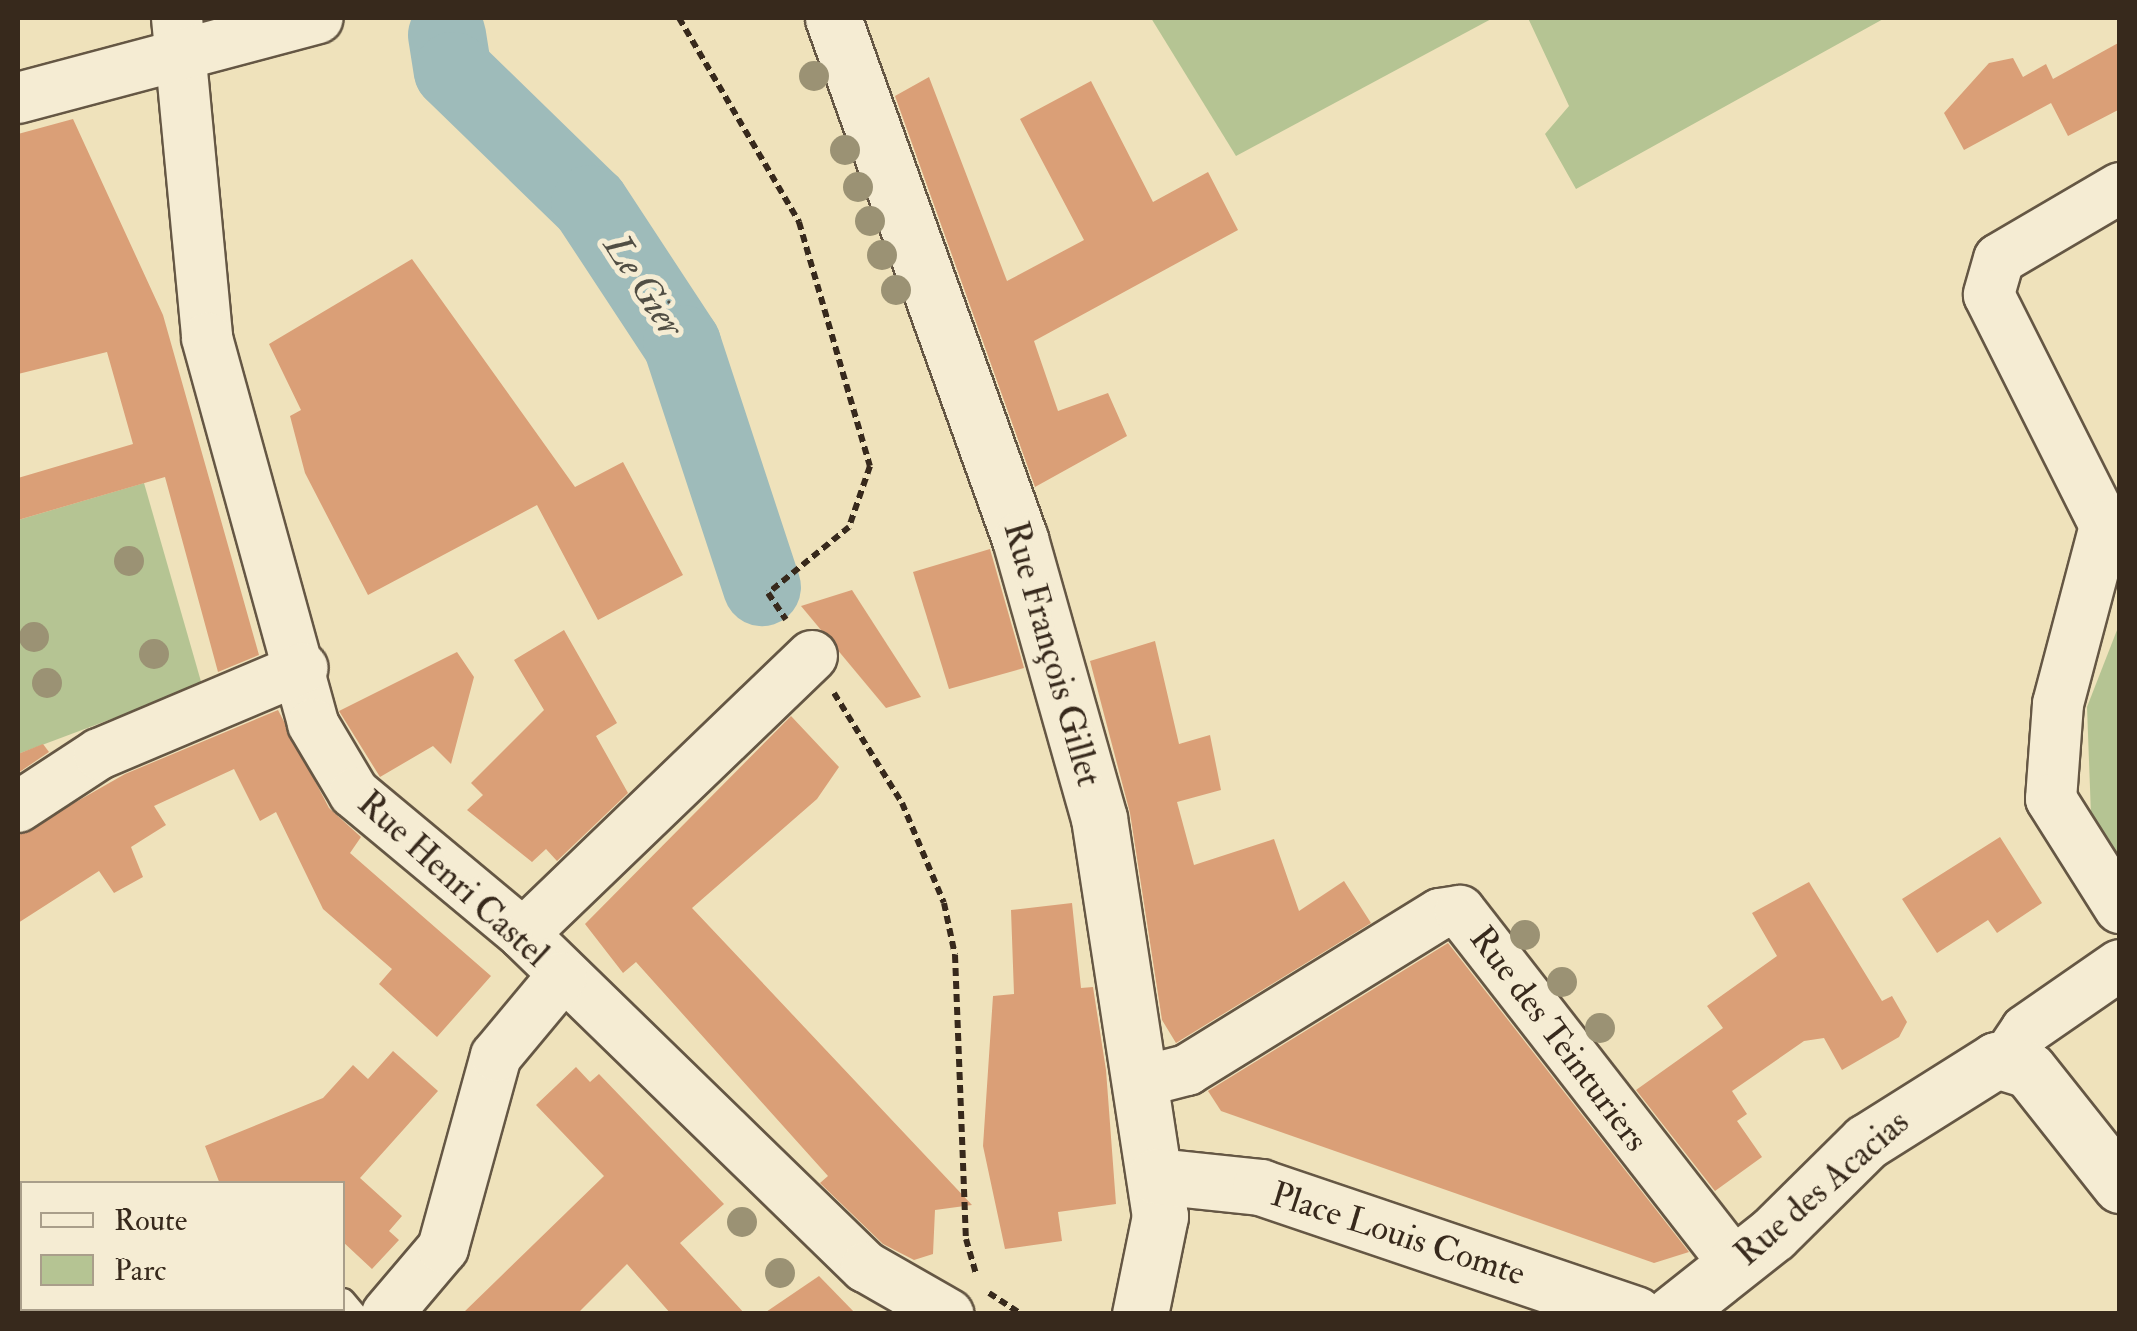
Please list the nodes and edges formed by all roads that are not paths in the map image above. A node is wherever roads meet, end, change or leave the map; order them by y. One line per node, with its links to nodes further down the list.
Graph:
1 (318, 18): 3 (street)
2 (833, 18): 14 (main road, Rue François Gillet)
3 (178, 33): 4 (street); 7 (street, Rue Henri Castel)
4 (18, 98)
5 (2120, 188): 9 (street)
6 (812, 656): 10 (street)
7 (302, 668): 8 (street); 10 (street, Rue Henri Castel)
8 (18, 807)
9 (2120, 908)
10 (523, 934): 12 (street, Rue Henri Castel)
11 (2120, 965): 13 (street, Rue des Acacias)
12 (561, 978): 18 (street); 19 (street, Rue Henri Castel)
13 (2008, 1057): 16 (main road); 17 (main road, Rue des Acacias)
14 (1140, 1082): 15 (main road, Rue François Gillet); 17 (street, Rue des Teinturiers)
15 (1156, 1176): 20 (main road, Rue François Gillet); 21 (main road, Place Louis Comte)
16 (2120, 1185)
17 (1736, 1265): 22 (main road, Rue des Acacias)
18 (387, 1314)
19 (948, 1314)
20 (1140, 1314)
21 (1635, 1314)
22 (1672, 1314)

